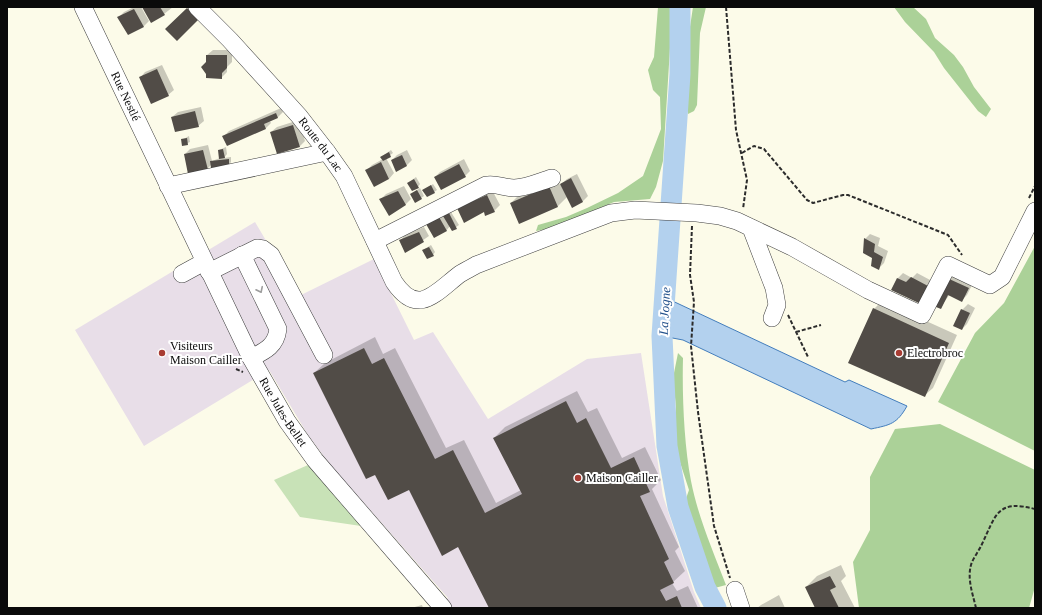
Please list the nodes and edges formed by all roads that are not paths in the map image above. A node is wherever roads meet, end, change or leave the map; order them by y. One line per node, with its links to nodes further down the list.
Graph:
1 (83, 7): 5 (street, Rue Nestlé)
2 (197, 7): 3 (street, Route du Lac)
3 (327, 152): 5 (street); 8 (street, Route du Lac)
4 (552, 178): 8 (street)
5 (168, 186): 10 (street, Rue Jules-Bellet)
6 (1030, 208): 7 (street)
7 (744, 224): 8 (street, Route du Lac); 12 (street)
8 (374, 240)
9 (242, 255): 10 (street); 13 (street); 14 (street, one-way to 14)
10 (207, 267): 11 (street); 14 (street, Rue Jules-Bellet)
11 (182, 274)
12 (774, 311)
13 (324, 355)
14 (251, 358): 16 (street, Rue Jules-Bellet)
15 (735, 590): 17 (street)
16 (443, 608)
17 (741, 608)

